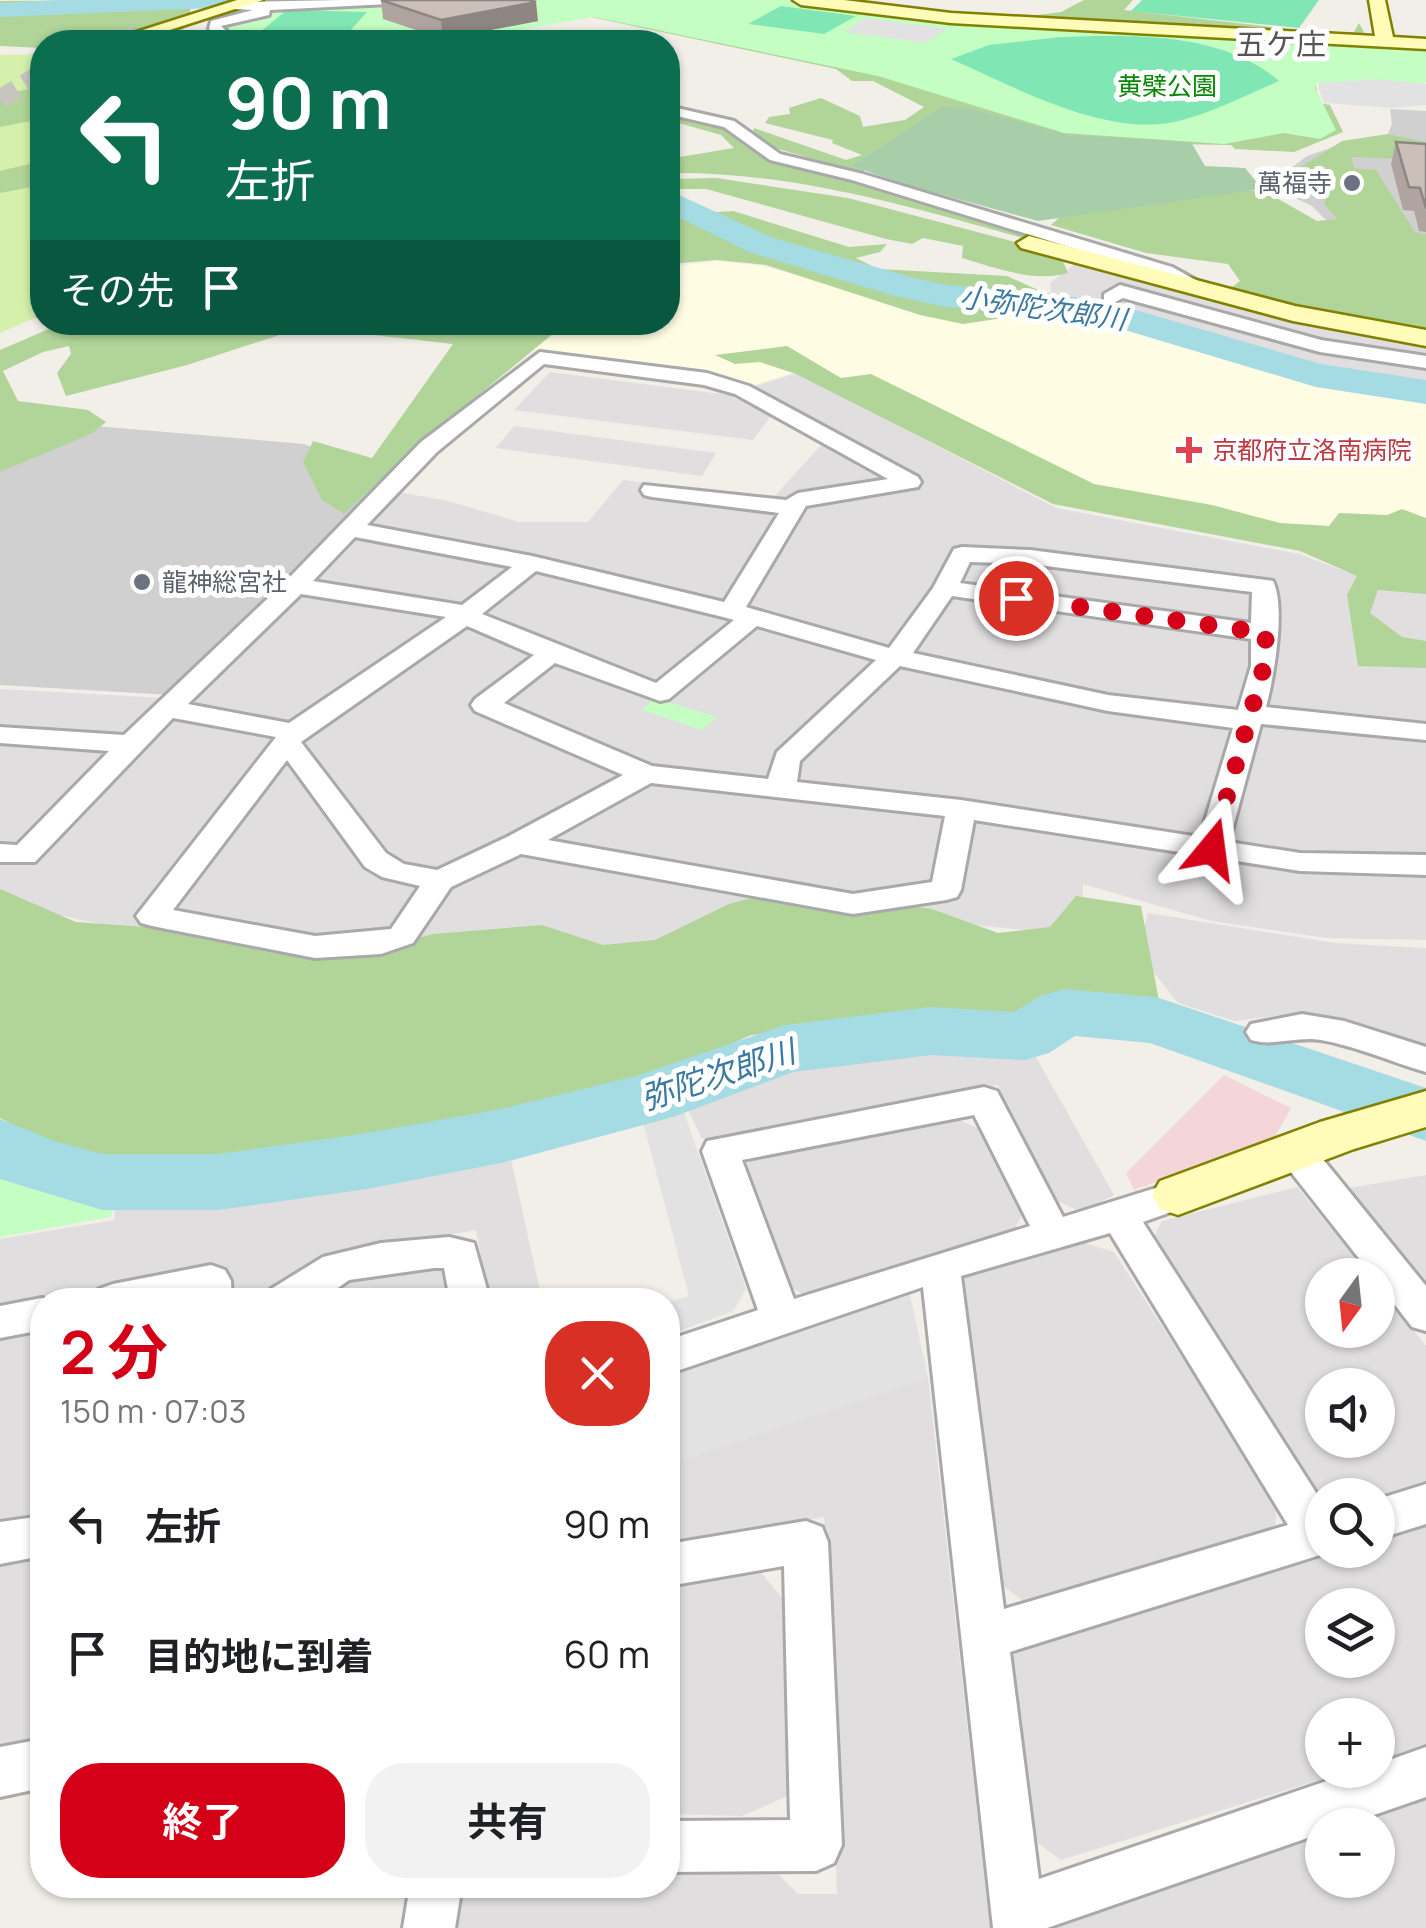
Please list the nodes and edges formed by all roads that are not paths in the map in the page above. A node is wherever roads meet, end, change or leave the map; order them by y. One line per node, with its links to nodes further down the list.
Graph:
1 (191, 0): 5 (street)
2 (389, 0): 6 (street)
3 (800, 0): 9 (street)
4 (1377, 0): 9 (street)
5 (248, 2): 6 (street); 7 (street)
6 (283, 6): 8 (street)
7 (153, 30)
8 (218, 30)
9 (1385, 43): 10 (street)
10 (1426, 44)
11 (680, 113): 13 (street)
12 (1029, 243): 13 (street)
13 (1207, 291): 15 (street)
14 (1111, 298): 17 (street)
15 (1319, 318): 16 (street); 17 (street)
16 (1426, 338)
17 (1299, 340): 18 (street)
18 (1426, 362)
19 (652, 490): 20 (street)
20 (794, 508): 21 (street); 26 (street)
21 (350, 529): 22 (street); 23 (street)
22 (532, 563): 25 (street); 26 (street)
23 (296, 586): 25 (street); 30 (street)
24 (944, 588): 27 (street); 27 (street); 29 (street)
25 (465, 615): 28 (street); 34 (street)
26 (741, 615): 28 (street); 29 (street)
27 (1266, 633): 31 (street)
28 (552, 653): 36 (street)
29 (894, 657): 31 (street); 37 (street)
30 (168, 709): 34 (street); 35 (street)
31 (1249, 717): 32 (street); 40 (street)
32 (1426, 732)
33 (0, 734): 35 (street)
34 (290, 737): 43 (street); 43 (street)
35 (131, 744): 41 (street)
36 (646, 774): 37 (street); 39 (street)
37 (784, 792): 38 (street)
38 (961, 810): 39 (street); 40 (street)
39 (518, 844): 43 (street)
40 (1212, 849): 42 (street)
41 (0, 853)
42 (1426, 865)
43 (440, 880)
44 (1263, 1032): 45 (street)
45 (1426, 1060)
46 (1426, 1110): 47 (street)
47 (1317, 1144): 48 (street); 56 (street)
48 (1178, 1195): 49 (street)
49 (1119, 1216): 50 (street); 62 (street)
50 (1053, 1234): 51 (street); 58 (street)
51 (940, 1266): 58 (street); 68 (street)
52 (175, 1288): 53 (street)
53 (211, 1288)
54 (311, 1288): 55 (street)
55 (467, 1288)
56 (1426, 1315)
57 (30, 1316): 59 (street)
58 (781, 1318): 60 (street)
59 (0, 1322)
60 (680, 1353)
61 (1426, 1504): 63 (street)
62 (1305, 1511)
63 (1395, 1514)
64 (30, 1538): 66 (street)
65 (1305, 1541): 68 (street)
66 (0, 1543)
67 (680, 1564): 72 (street)
68 (985, 1638): 74 (street)
69 (30, 1766): 70 (street)
70 (0, 1772)
71 (1426, 1772): 74 (street)
72 (680, 1846)
73 (434, 1898): 75 (street)
74 (1018, 1920)
75 (428, 1928)

